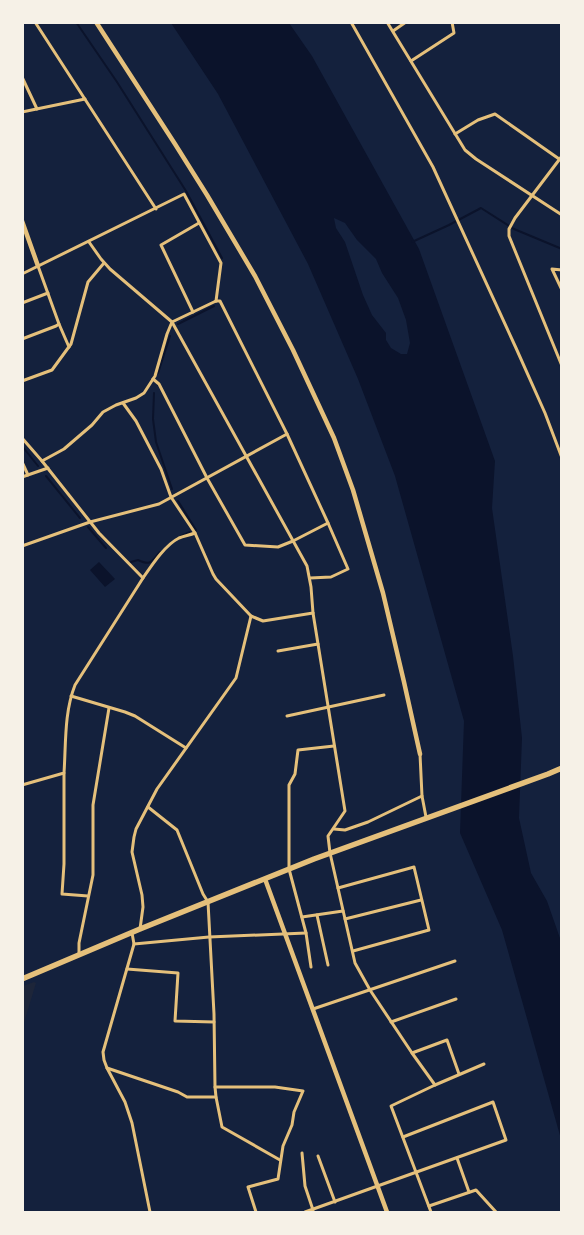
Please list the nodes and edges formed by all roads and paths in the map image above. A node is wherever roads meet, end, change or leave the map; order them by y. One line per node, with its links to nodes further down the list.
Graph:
1 (35, 22): 10 (street)
2 (96, 22): 68 (street)
3 (351, 22): 42 (street)
4 (388, 22): 7 (street)
5 (406, 22): 7 (street)
6 (452, 22): 8 (street)
7 (392, 31): 8 (street)
8 (410, 60): 13 (street)
9 (22, 77): 11 (street)
10 (85, 99): 11 (street); 16 (street)
11 (37, 109): 12 (street)
12 (22, 112)
13 (455, 134): 14 (street); 15 (street)
14 (561, 159): 15 (street)
15 (532, 195): 17 (street); 34 (street)
16 (156, 209): 19 (street); 20 (street)
17 (562, 215)
18 (22, 221): 22 (street)
19 (199, 224): 27 (street); 29 (street)
20 (89, 242): 21 (street); 22 (street)
21 (104, 263): 30 (street); 33 (street)
22 (38, 266): 24 (street); 26 (street)
23 (562, 270): 25 (street)
24 (22, 274)
25 (562, 290)
26 (48, 293): 28 (street); 31 (street)
27 (216, 301): 29 (street); 39 (street)
28 (22, 303)
29 (193, 312): 30 (street)
30 (172, 322): 36 (street); 41 (street)
31 (59, 324): 32 (street); 33 (street)
32 (22, 339)
33 (69, 347): 37 (street)
34 (560, 357): 35 (street)
35 (562, 366)
36 (152, 379): 38 (street); 48 (street)
37 (22, 381)
38 (123, 403): 43 (street); 49 (street)
39 (287, 434): 41 (street); 51 (street)
40 (22, 438): 43 (street)
41 (247, 456): 48 (street); 53 (street)
42 (562, 458)
43 (42, 461): 45 (street)
44 (22, 462): 46 (street)
45 (48, 468): 46 (street); 50 (street)
46 (28, 475): 47 (street)
47 (22, 477)
48 (207, 478): 49 (street); 53 (street)
49 (171, 497): 50 (street); 52 (street)
50 (90, 522): 54 (street); 55 (street)
51 (328, 523): 53 (street); 56 (street)
52 (195, 533): 55 (street); 58 (street)
53 (293, 541): 56 (street)
54 (22, 546)
55 (143, 578): 62 (street)
56 (310, 578): 57 (street)
57 (313, 613): 58 (street); 59 (street)
58 (251, 616): 67 (street)
59 (318, 644): 60 (street); 63 (street)
60 (278, 650)
61 (384, 695): 63 (street)
62 (71, 696): 64 (street); 70 (street)
63 (328, 706): 65 (street); 66 (street)
64 (109, 708): 67 (street); 80 (street)
65 (286, 716)
66 (334, 746): 75 (street); 77 (street)
67 (186, 748): 73 (street)
68 (420, 754): 72 (street)
69 (562, 768): 74 (main road)
70 (64, 774): 71 (street); 80 (street)
71 (22, 785)
72 (422, 796): 74 (street); 75 (street)
73 (148, 807): 82 (street); 87 (street)
74 (426, 818): 76 (main road)
75 (334, 828): 76 (street)
76 (330, 853): 77 (main road); 79 (street)
77 (289, 869): 78 (main road); 85 (street)
78 (265, 879): 82 (main road); 90 (street)
79 (338, 888): 81 (street); 83 (street)
80 (88, 896): 94 (street)
81 (421, 900): 86 (street); 93 (street)
82 (208, 902): 87 (main road); 91 (street)
83 (343, 911): 84 (street); 86 (street)
84 (317, 915): 85 (street); 96 (street)
85 (302, 917): 89 (street)
86 (345, 919): 93 (street)
87 (140, 929): 88 (main road)
88 (132, 933): 92 (street); 94 (main road)
89 (306, 933): 90 (street); 97 (street)
90 (286, 934): 91 (street); 102 (street)
91 (209, 937): 92 (street); 103 (street)
92 (134, 944): 98 (street)
93 (353, 951): 100 (street)
94 (79, 956): 99 (main road)
95 (455, 961): 100 (street)
96 (328, 965)
97 (311, 967)
98 (127, 968): 103 (street); 107 (street)
99 (22, 978)
100 (370, 990): 102 (street); 104 (street)
101 (456, 999): 104 (street)
102 (313, 1009): 118 (street)
103 (214, 1022): 110 (street)
104 (391, 1022): 105 (street)
105 (412, 1052): 108 (street); 109 (street)
106 (484, 1064): 108 (street)
107 (107, 1068): 111 (street); 123 (street)
108 (460, 1074): 109 (street)
109 (435, 1085): 112 (street)
110 (215, 1087): 111 (street); 116 (street)
111 (216, 1097): 116 (street)
112 (402, 1137): 115 (street); 117 (street)
113 (302, 1154): 122 (street)
114 (318, 1156): 120 (street)
115 (457, 1158): 117 (street); 119 (street)
116 (280, 1160): 124 (street)
117 (416, 1173): 118 (street); 121 (street)
118 (378, 1186): 120 (street); 126 (street)
119 (469, 1192): 121 (street); 128 (street)
120 (335, 1202): 122 (street)
121 (429, 1206): 127 (street)
122 (313, 1210): 125 (street)
123 (150, 1212)
124 (256, 1212)
125 (306, 1212)
126 (387, 1212)
127 (431, 1212)
128 (496, 1212)

